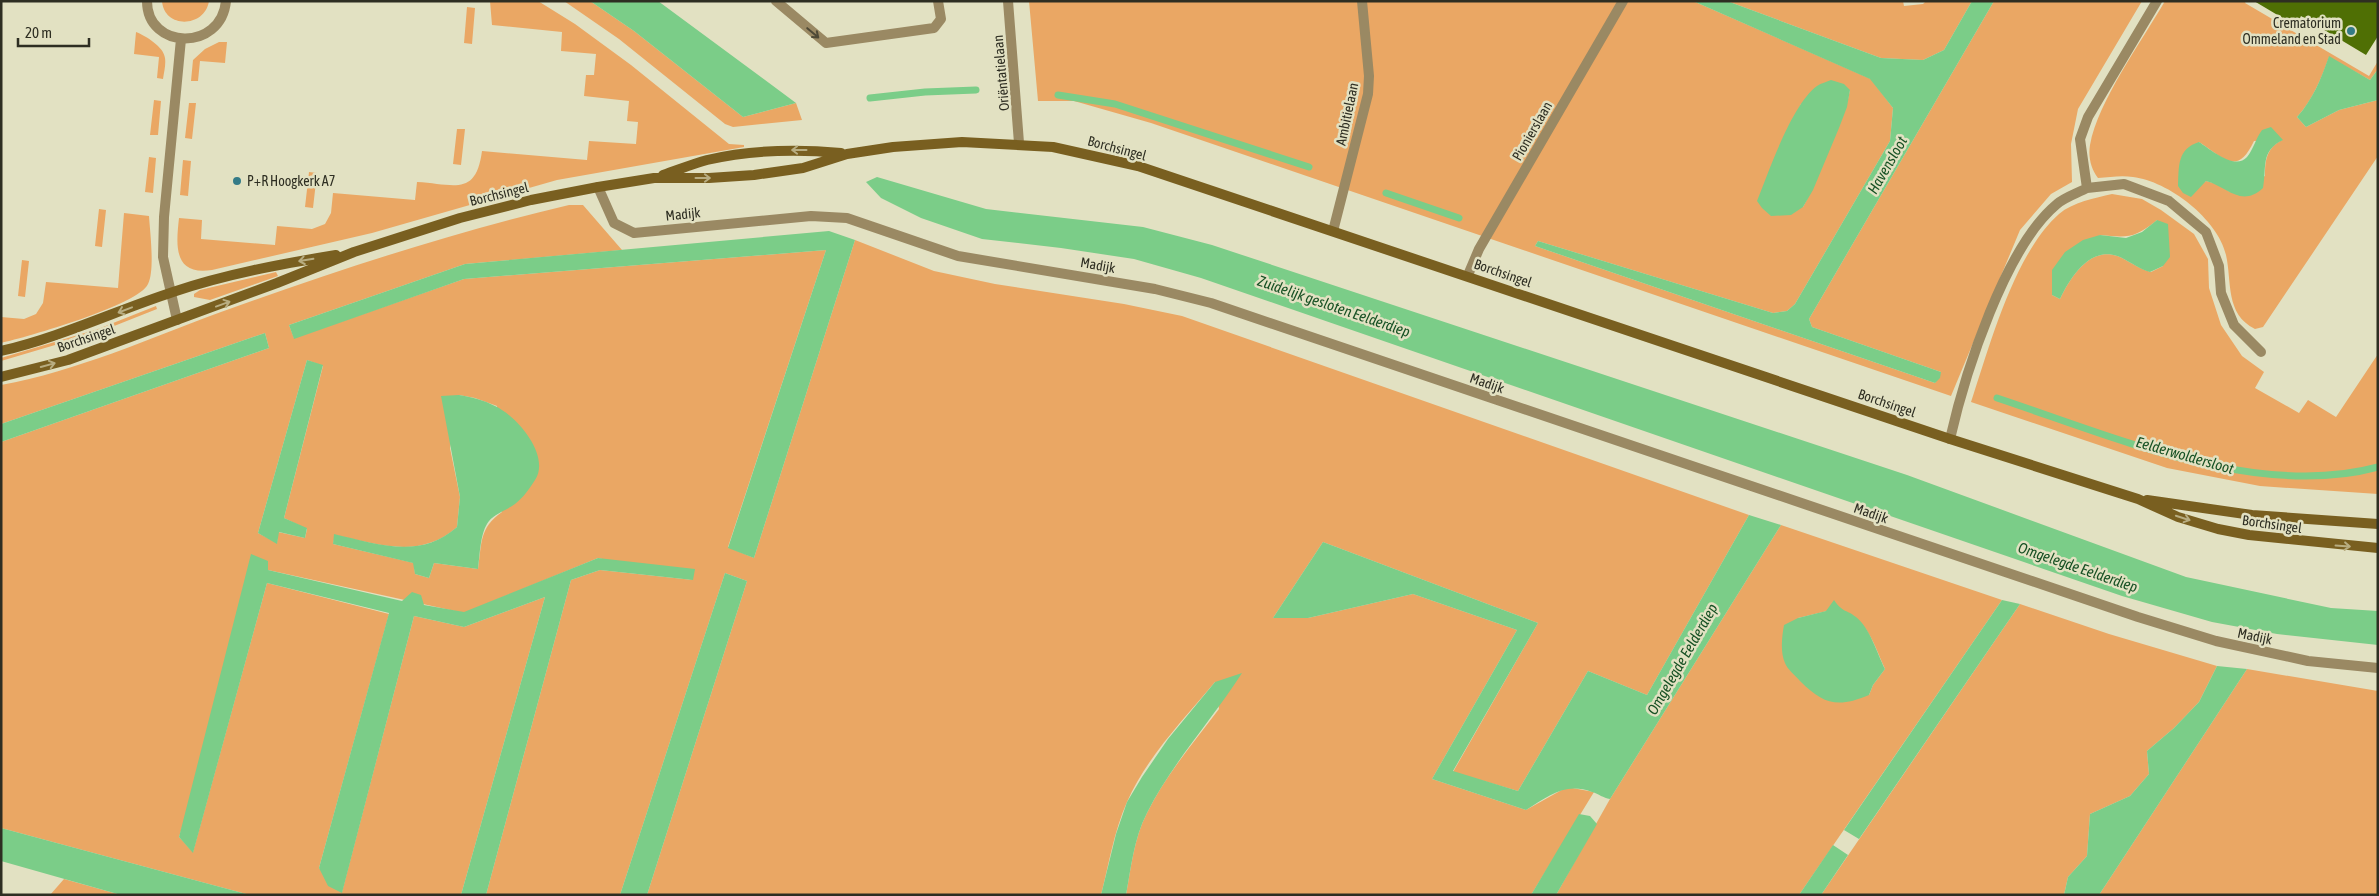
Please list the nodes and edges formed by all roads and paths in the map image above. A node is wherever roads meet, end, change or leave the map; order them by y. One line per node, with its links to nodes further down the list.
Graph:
1 (146, 1): 9 (street)
2 (226, 1): 9 (street)
3 (776, 1): 4 (street, one-way to 4)
4 (938, 1)
5 (1008, 1): 10 (street, Oriëntatielaan)
6 (1362, 1): 15 (street, Ambitielaan)
7 (1624, 1): 17 (street, Pionierslaan)
8 (2156, 1): 14 (street)
9 (181, 39): 18 (street)
10 (1019, 143): 11 (main road, Borchsingel); 15 (main road, Borchsingel)
11 (846, 154): 12 (main road, Borchsingel, one-way to 11); 12 (main road, Borchsingel, one-way to 12)
12 (654, 178): 13 (main road, Borchsingel)
13 (598, 186): 16 (main road, Borchsingel); 27 (street, Madijk)
14 (2087, 188): 21 (street); 23 (street)
15 (1333, 231): 17 (main road, Borchsingel)
16 (354, 252): 18 (main road, Borchsingel, one-way to 18); 19 (main road, Borchsingel, one-way to 16)
17 (1468, 275): 23 (main road, Borchsingel)
18 (171, 292): 19 (street); 20 (main road, Borchsingel, one-way to 20)
19 (177, 320): 22 (main road, Borchsingel, one-way to 19)
20 (1, 351)
21 (2261, 352)
22 (1, 377)
23 (1950, 439): 24 (main road, Borchsingel)
24 (2138, 499): 25 (main road, Borchsingel); 26 (main road, Borchsingel, one-way to 26)
25 (2378, 524)
26 (2378, 548)
27 (2378, 668)

